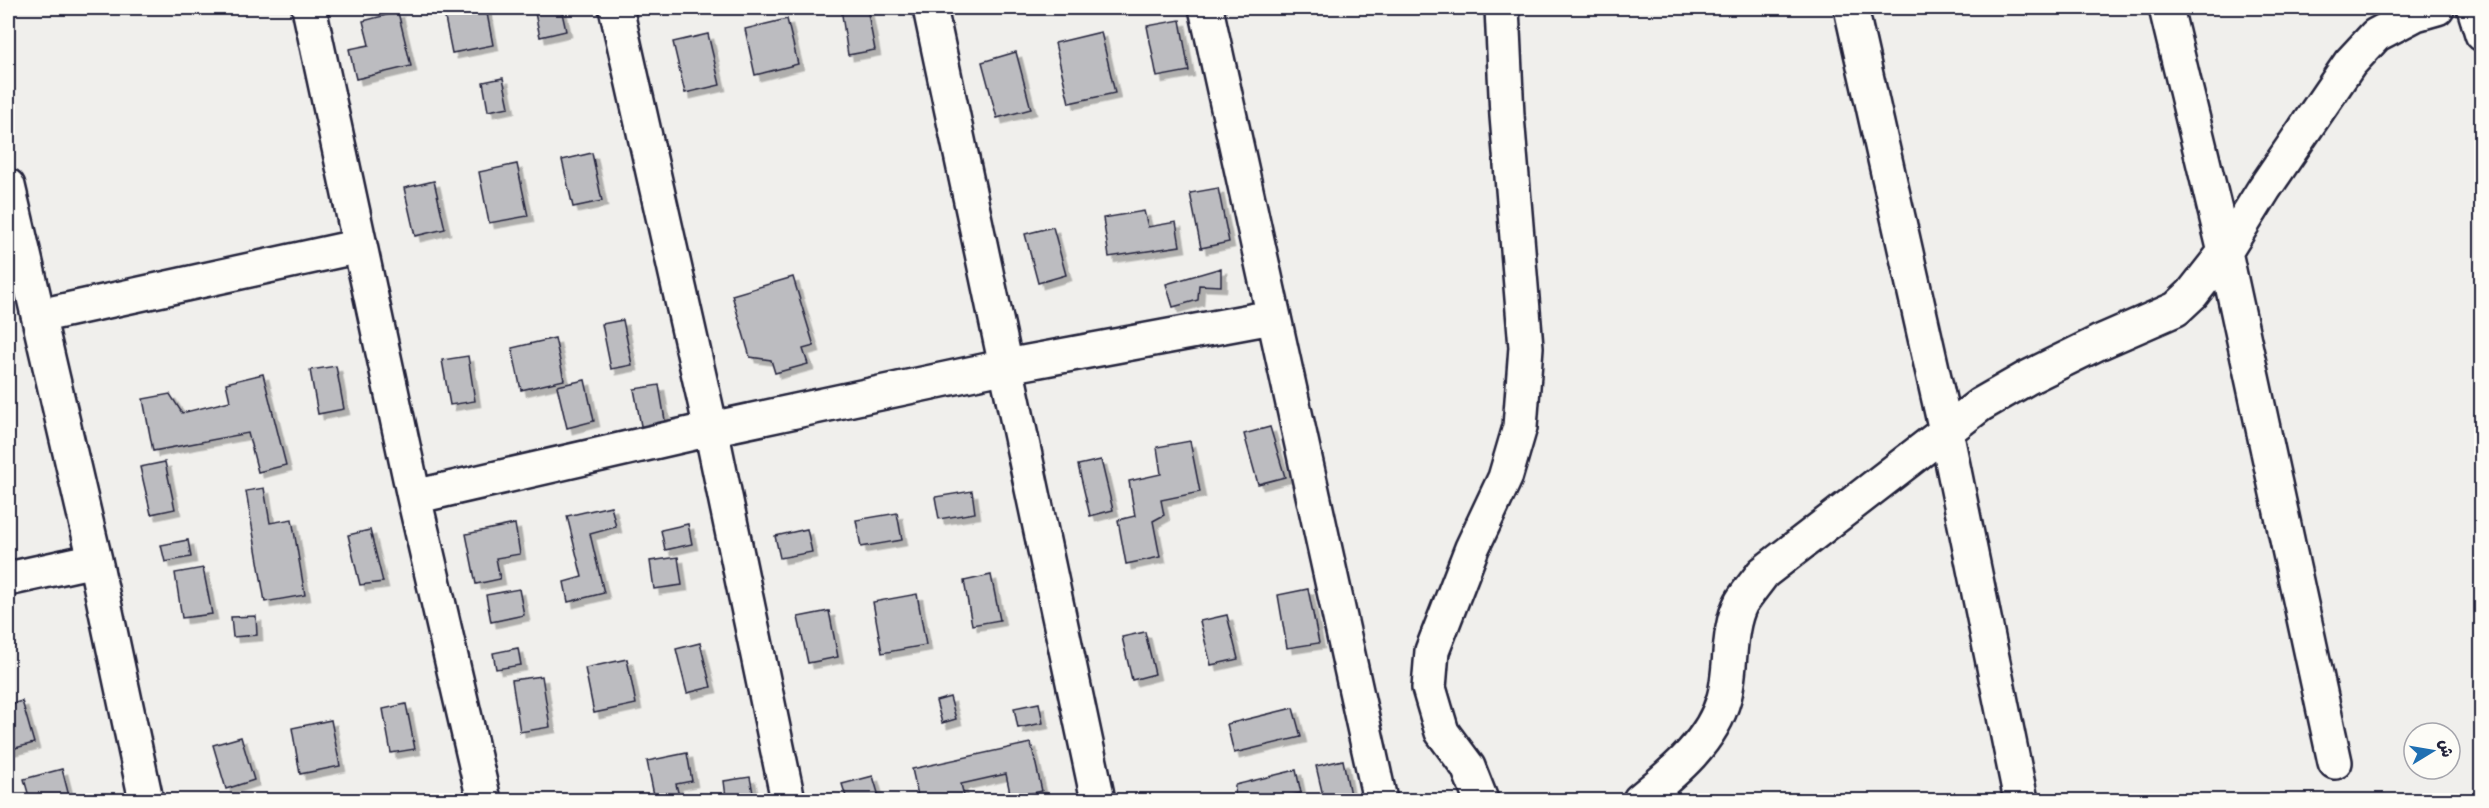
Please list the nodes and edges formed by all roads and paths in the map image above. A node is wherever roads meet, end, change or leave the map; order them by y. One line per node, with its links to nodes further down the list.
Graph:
1 (309, 8): 12 (street)
2 (616, 8): 17 (street)
3 (930, 8): 16 (street)
4 (1206, 8): 15 (street)
5 (1502, 8): 28 (street)
6 (1851, 8): 18 (street)
7 (2166, 8): 13 (street)
8 (2437, 8): 13 (street)
9 (2474, 8): 10 (street)
10 (2481, 34)
11 (8, 186): 14 (street)
12 (360, 246): 14 (street); 19 (street)
13 (2225, 252): 18 (street); 22 (street)
14 (39, 316): 20 (street)
15 (1272, 316): 16 (street); 27 (street)
16 (1007, 366): 17 (street); 26 (street)
17 (711, 429): 19 (street); 25 (street)
18 (1946, 432): 29 (street); 30 (street)
19 (414, 497): 24 (street)
20 (94, 560): 21 (street); 23 (street)
21 (8, 579)
22 (2336, 762)
23 (147, 801)
24 (484, 801)
25 (788, 801)
26 (1098, 801)
27 (1380, 801)
28 (1481, 801)
29 (1640, 801)
30 (2021, 801)

